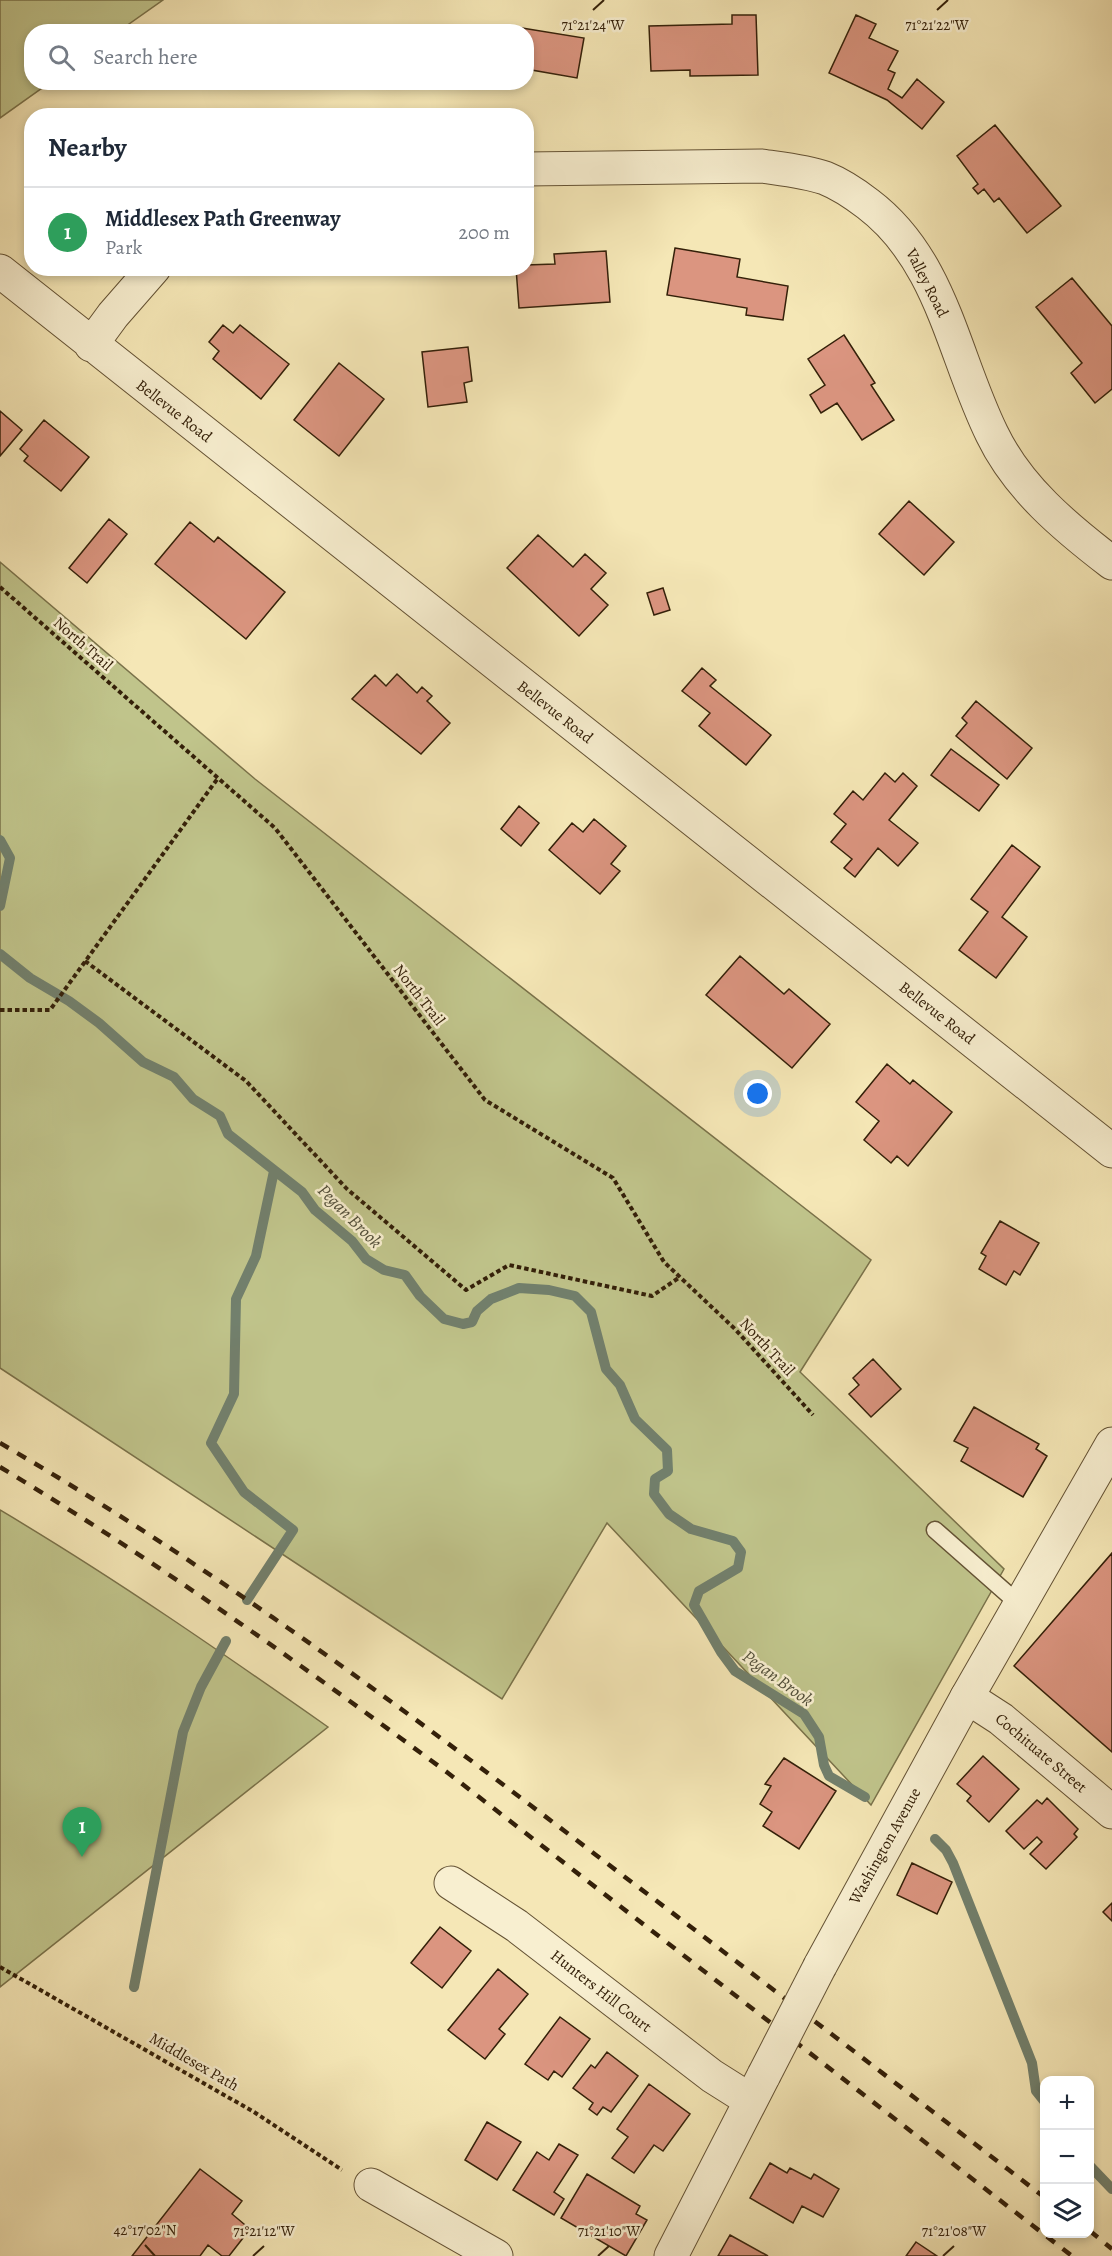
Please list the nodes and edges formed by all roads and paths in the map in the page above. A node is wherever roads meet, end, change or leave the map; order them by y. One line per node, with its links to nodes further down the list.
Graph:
1 (534, 169): 5 (street, Valley Road)
2 (0, 271): 4 (street, Bellevue Road)
3 (147, 276): 4 (street)
4 (91, 345): 10 (street, Bellevue Road)
5 (1112, 563)
6 (0, 587): 7 (path, North Trail)
7 (218, 778): 8 (path); 11 (path, North Trail)
8 (85, 961): 9 (path); 11 (path)
9 (0, 1010)
10 (1112, 1151)
11 (680, 1277): 12 (path, North Trail)
12 (813, 1415)
13 (1111, 1448): 15 (street, Washington Avenue)
14 (935, 1530): 15 (lane)
15 (1020, 1605): 16 (street, Washington Avenue)
16 (967, 1697): 17 (street, Cochituate Street); 20 (street, Washington Avenue, bridge)
17 (1112, 1812)
18 (451, 1883): 20 (street, Hunters Hill Court)
19 (0, 1967): 21 (path, Middlesex Path)
20 (757, 2087): 23 (street, Washington Avenue)
21 (371, 2185): 22 (street)
22 (496, 2256)
23 (671, 2256)

